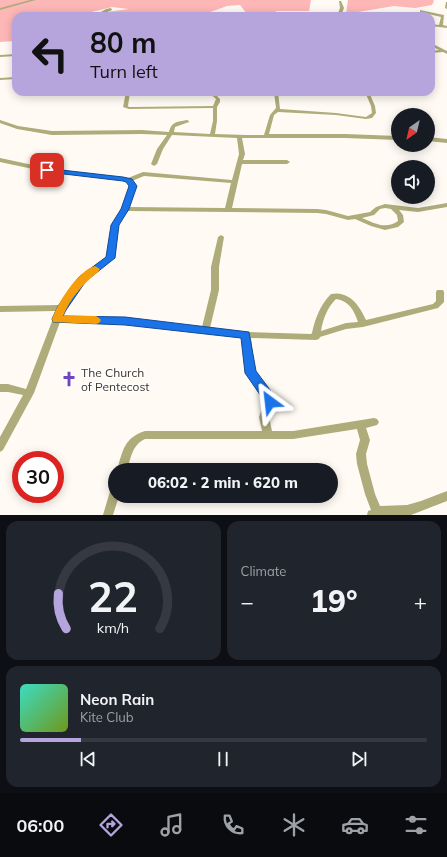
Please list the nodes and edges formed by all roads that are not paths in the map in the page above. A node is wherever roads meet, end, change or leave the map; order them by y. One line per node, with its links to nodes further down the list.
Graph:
1 (34, 0): 5 (street)
2 (340, 2): 9 (street)
3 (447, 3): 4 (street)
4 (447, 8)
5 (0, 9)
6 (111, 10): 8 (street)
7 (421, 11): 10 (street)
8 (103, 12)
9 (340, 12)
10 (425, 12)
11 (435, 14): 13 (street)
12 (435, 25): 13 (street)
13 (441, 26): 14 (street)
14 (447, 27)
15 (435, 46): 17 (street)
16 (435, 52): 17 (street)
17 (446, 52)
18 (12, 55): 19 (street)
19 (0, 56)
20 (12, 78): 21 (street)
21 (0, 79)
22 (127, 96): 26 (street)
23 (215, 96): 26 (street)
24 (276, 96): 27 (street)
25 (369, 96): 27 (street)
26 (215, 107): 31 (street)
27 (276, 110): 32 (street)
28 (0, 121): 30 (street)
29 (186, 121): 30 (street)
30 (171, 133): 31 (street); 40 (street)
31 (212, 134): 33 (street)
32 (266, 136): 33 (street); 34 (street)
33 (239, 137): 38 (street)
34 (391, 138)
35 (435, 140): 36 (street)
36 (447, 141)
37 (0, 160): 41 (street)
38 (240, 162): 39 (street); 42 (street)
39 (286, 162)
40 (154, 164)
41 (129, 180): 42 (street); 45 (street)
42 (234, 182): 46 (street)
43 (447, 205): 44 (street)
44 (392, 206): 47 (street); 47 (street)
45 (125, 209): 46 (street); 50 (street)
46 (228, 210): 47 (street)
47 (356, 217)
48 (221, 237): 54 (street)
49 (440, 292): 53 (street)
50 (61, 308): 51 (street); 52 (street)
51 (0, 309)
52 (57, 319): 54 (street); 58 (street)
53 (363, 324): 56 (street); 56 (street)
54 (205, 330): 55 (street)
55 (246, 335): 56 (street); 61 (street)
56 (316, 337)
57 (0, 388): 58 (street)
58 (29, 393): 62 (street)
59 (374, 422): 60 (street)
60 (360, 424): 61 (street); 66 (street)
61 (268, 435): 63 (street)
62 (0, 448)
63 (124, 463)
64 (447, 496): 66 (street)
65 (112, 503): 67 (street)
66 (375, 513)
67 (108, 515)

